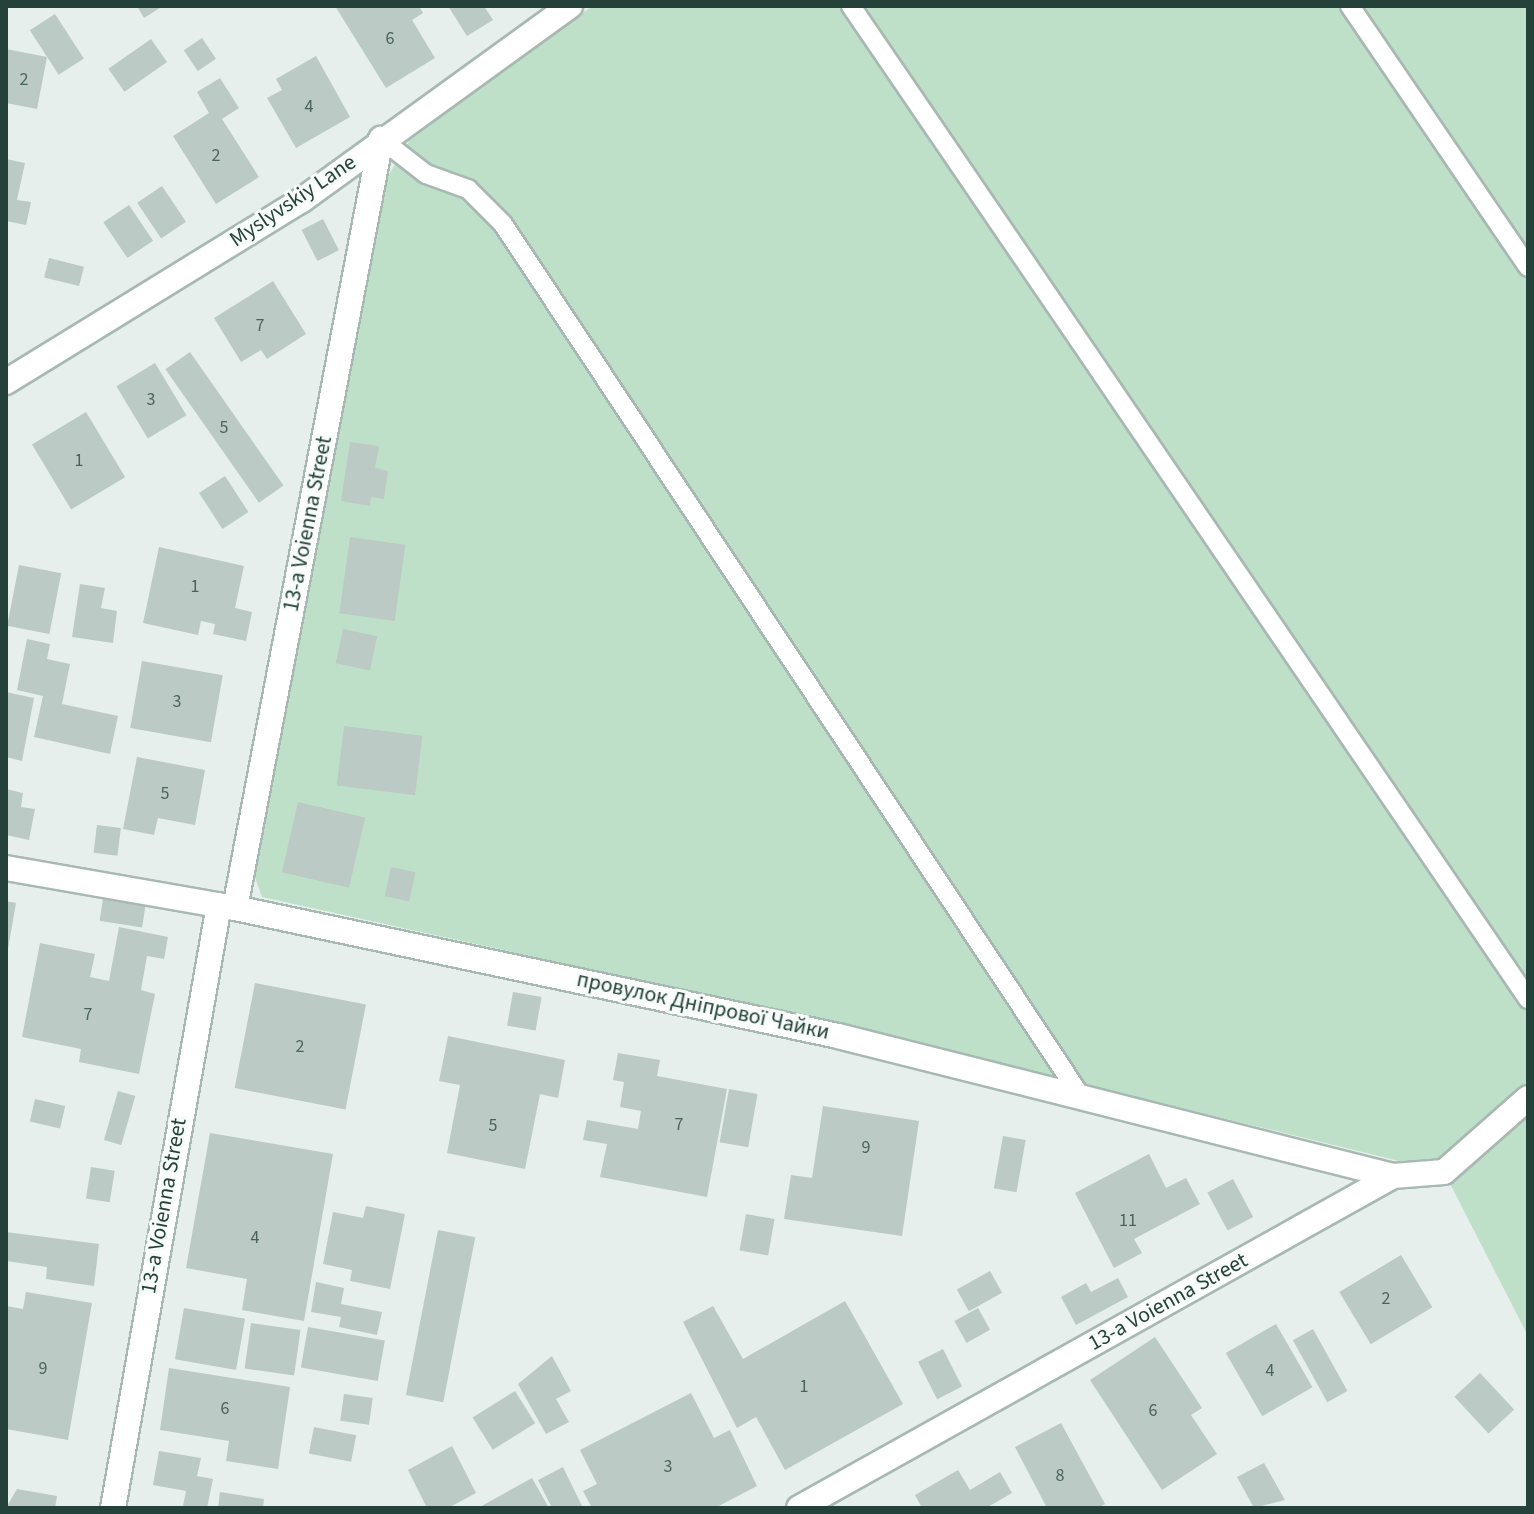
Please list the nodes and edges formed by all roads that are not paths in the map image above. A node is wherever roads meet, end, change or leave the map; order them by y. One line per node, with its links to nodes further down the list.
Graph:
1 (570, 6): 4 (street, Myslyvskiy Lane)
2 (851, 6): 9 (lane)
3 (1350, 6): 5 (lane)
4 (381, 139): 6 (street, Myslyvskiy Lane); 8 (street, 13-a Voienna Street); 10 (lane)
5 (1528, 267)
6 (6, 382)
7 (6, 868): 8 (street, провулок Дніпрової Чайки)
8 (227, 907): 10 (street, провулок Дніпрової Чайки); 13 (street, 13-a Voienna Street)
9 (1528, 999)
10 (1080, 1095): 12 (street, провулок Дніпрової Чайки)
11 (1528, 1098): 12 (street, 13-a Voienna Street)
12 (1393, 1176): 14 (street, 13-a Voienna Street)
13 (113, 1508)
14 (799, 1508)

